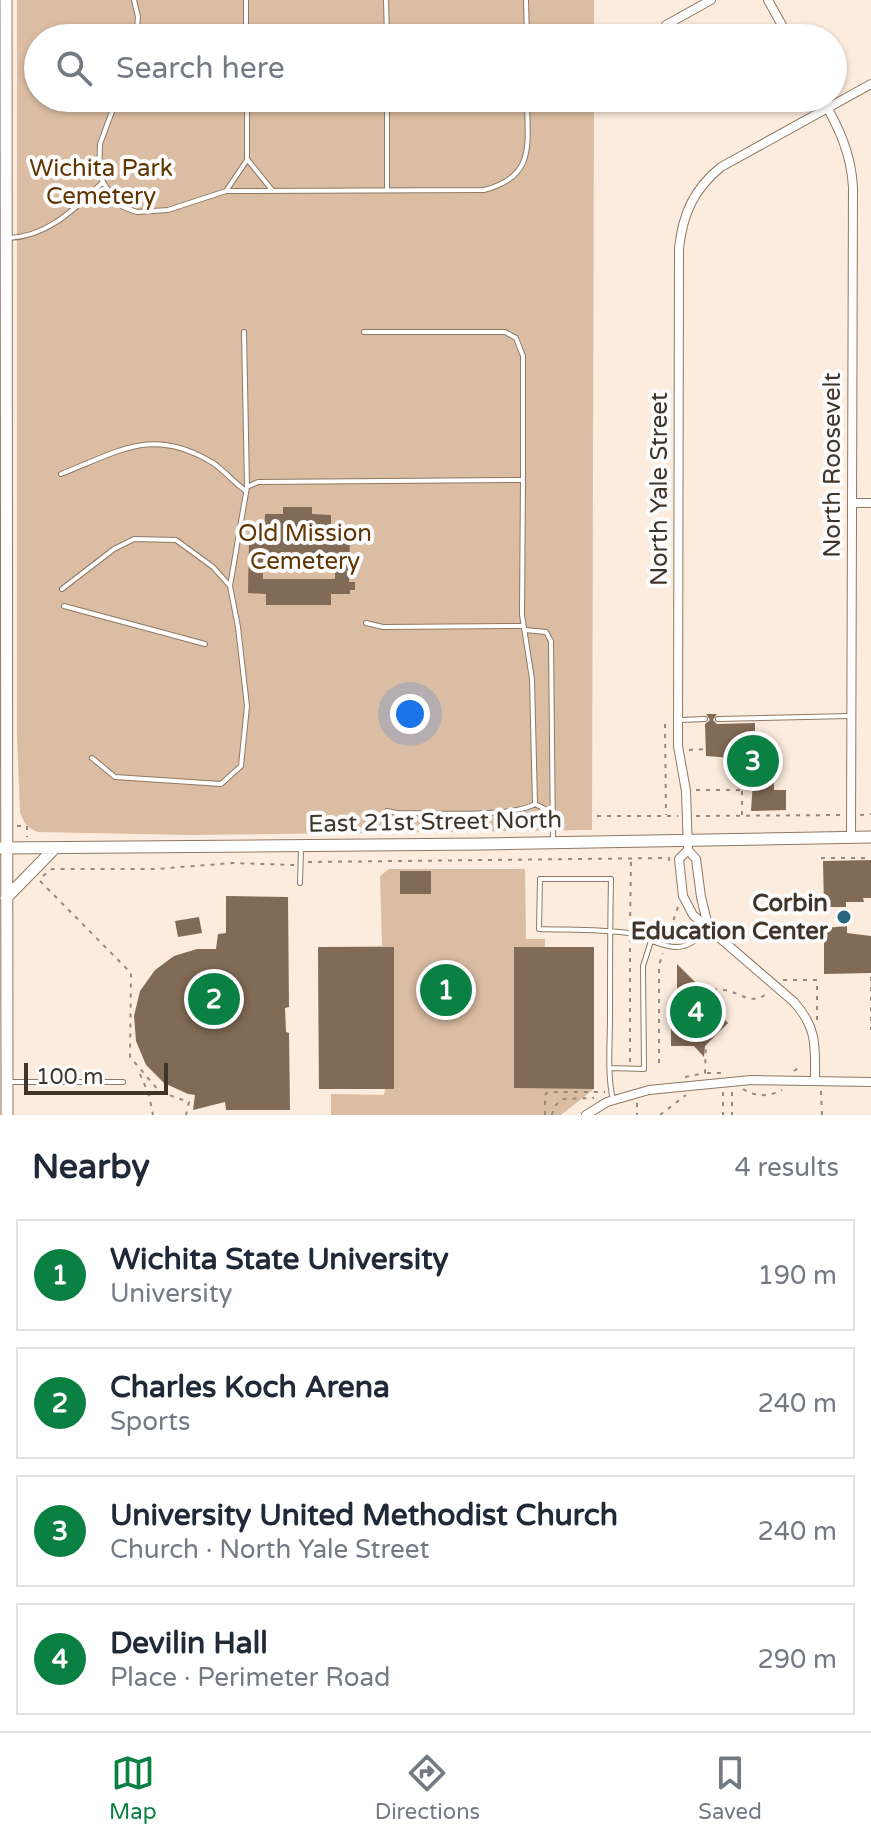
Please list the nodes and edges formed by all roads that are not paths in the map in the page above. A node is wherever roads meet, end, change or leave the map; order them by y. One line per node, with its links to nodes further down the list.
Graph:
1 (6, 0): 22 (main road)
2 (134, 0): 8 (lane)
3 (246, 0): 9 (lane)
4 (386, 0): 10 (lane)
5 (526, 0): 11 (lane)
6 (711, 0): 12 (street)
7 (768, 0): 13 (street)
8 (137, 24)
9 (246, 24)
10 (387, 24)
11 (527, 24)
12 (668, 24)
13 (781, 24)
14 (871, 84): 15 (street, North Yale Street)
15 (847, 97)
16 (112, 112): 24 (lane)
17 (247, 112): 23 (lane)
18 (387, 112): 26 (lane)
19 (527, 112): 26 (lane)
20 (821, 112): 47 (street, North Yale Street)
21 (830, 112): 35 (street, North Roosevelt)
22 (3, 141): 28 (main road)
23 (247, 159): 25 (lane); 27 (lane)
24 (102, 183): 27 (lane); 28 (lane)
25 (272, 190): 26 (lane); 27 (lane)
26 (387, 190)
27 (226, 191)
28 (7, 238): 29 (main road)
29 (4, 266): 37 (main road)
30 (244, 332): 34 (lane)
31 (364, 332): 33 (lane)
32 (61, 474): 34 (lane)
33 (523, 480): 34 (lane); 42 (lane)
34 (246, 489): 38 (lane)
35 (852, 503): 36 (street); 44 (street, North Roosevelt)
36 (871, 503)
37 (3, 557): 57 (main road)
38 (230, 586): 39 (lane); 48 (lane)
39 (62, 589)
40 (64, 606): 43 (lane)
41 (366, 623): 42 (lane)
42 (525, 628): 49 (lane); 51 (lane)
43 (205, 644)
44 (852, 716): 46 (lane); 53 (street, North Roosevelt)
45 (705, 719): 47 (lane)
46 (718, 719)
47 (678, 720): 55 (street, North Yale Street)
48 (92, 758)
49 (535, 804): 50 (lane); 51 (lane)
50 (387, 811)
51 (553, 813): 54 (lane)
52 (871, 837): 53 (main road, East 21st Street North)
53 (851, 838): 55 (main road, East 21st Street North)
54 (553, 843): 55 (main road, East 21st Street North); 56 (main road, East 21st Street North)
55 (689, 845): 61 (street, North Yale Street); 61 (street, North Yale Street)
56 (301, 846): 58 (main road, East 21st Street North); 59 (lane)
57 (4, 848): 58 (main road, East 21st Street North); 60 (main road)
58 (55, 848): 60 (main road)
59 (300, 883)
60 (4, 894): 63 (main road)
61 (708, 926): 64 (lane); 70 (street, North Yale Street)
62 (610, 931): 62 (lane); 64 (lane); 66 (lane)
63 (4, 932): 65 (main road)
64 (651, 941): 66 (lane)
65 (4, 989): 67 (main road)
66 (610, 1068): 71 (lane)
67 (7, 1082): 68 (lane); 72 (main road)
68 (123, 1082)
69 (871, 1082): 70 (street)
70 (818, 1085): 71 (street)
71 (613, 1100): 73 (street)
72 (7, 1115)
73 (586, 1115)

